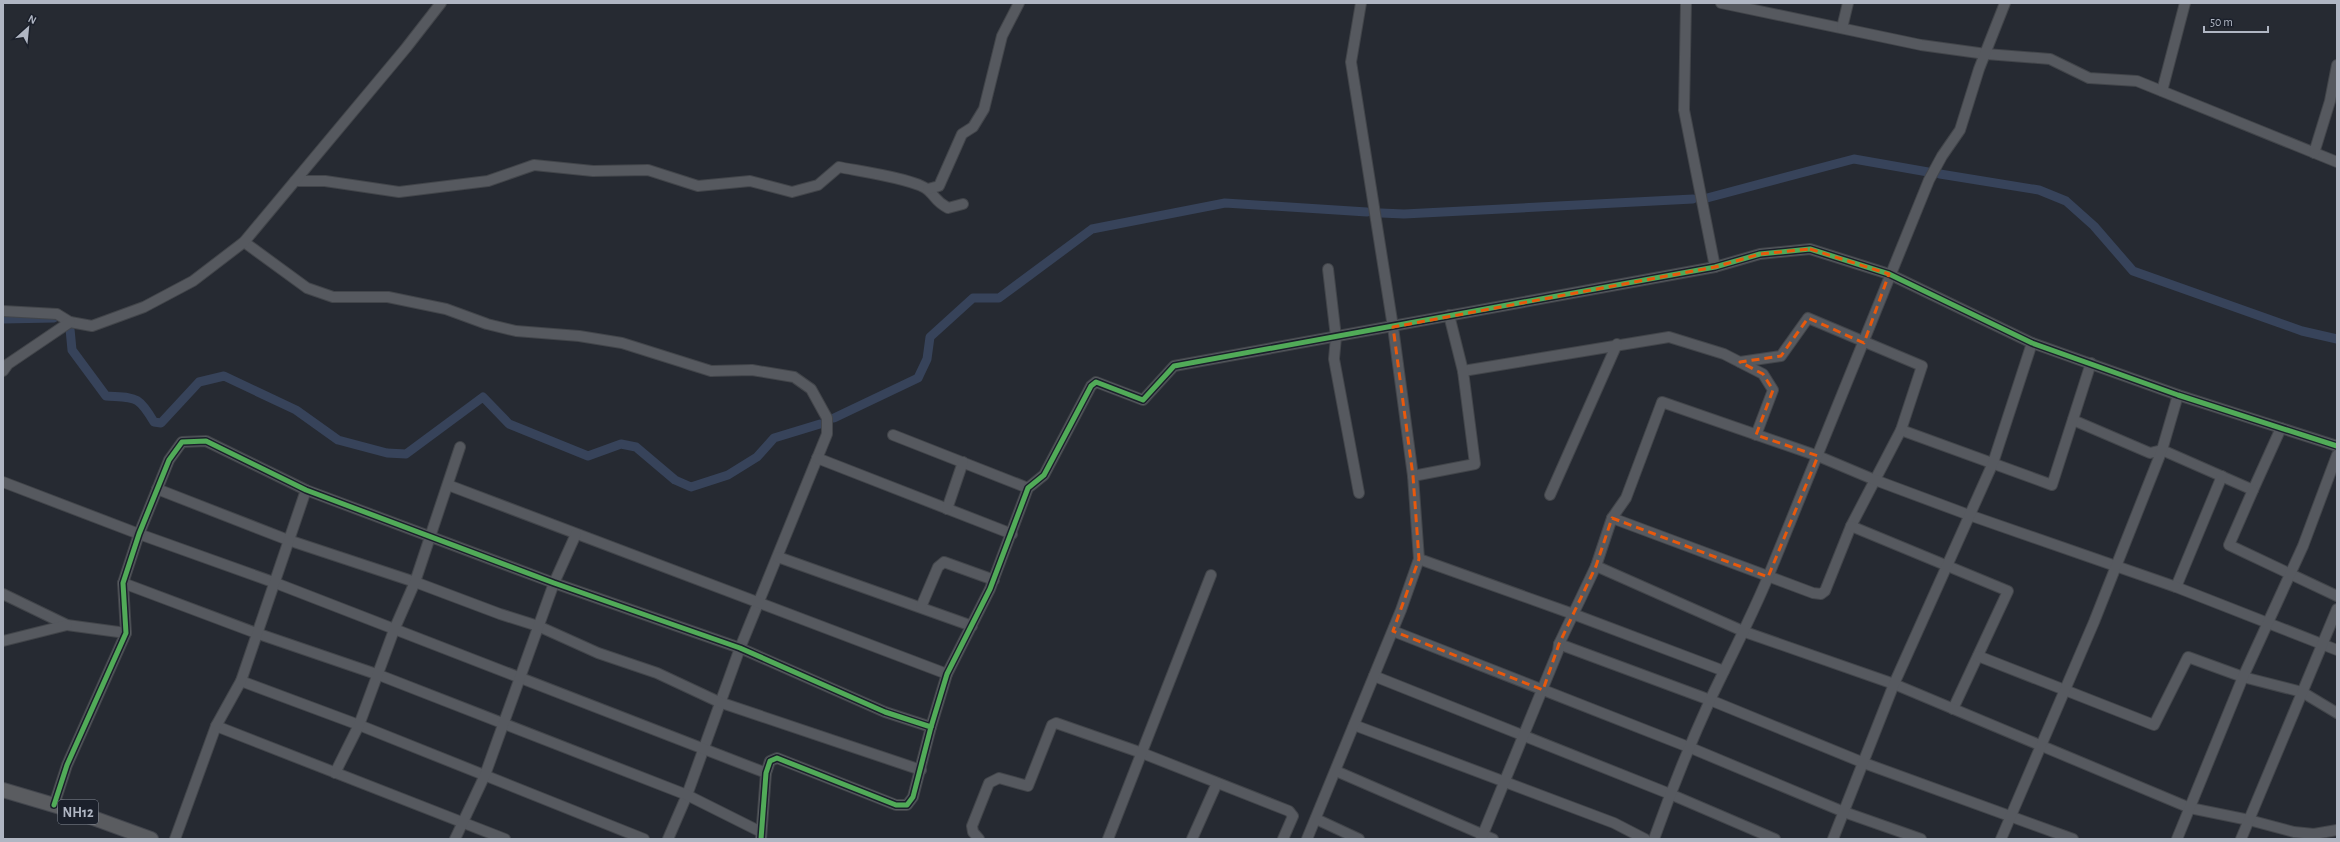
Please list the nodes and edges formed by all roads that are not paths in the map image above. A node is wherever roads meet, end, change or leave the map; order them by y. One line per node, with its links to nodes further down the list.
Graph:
1 (441, 3): 15 (street)
2 (1019, 3): 16 (street)
3 (1361, 3): 25 (street)
4 (1686, 3): 19 (street)
5 (1721, 3): 9 (street)
6 (1848, 3): 9 (street)
7 (2006, 3): 10 (street)
8 (2185, 3): 12 (street)
9 (1842, 28): 10 (street)
10 (1986, 54): 12 (street); 21 (street)
11 (2337, 65): 13 (street)
12 (2162, 91): 13 (street)
13 (2314, 153): 14 (street)
14 (2337, 162)
15 (295, 181): 16 (street); 18 (street)
16 (928, 189): 17 (street)
17 (963, 204)
18 (244, 242): 24 (street); 45 (street)
19 (1715, 267): 21 (street); 23 (street)
20 (1328, 269): 26 (street)
21 (1889, 274): 27 (street); 28 (street)
22 (3, 311): 24 (street)
23 (1449, 316): 25 (street); 33 (street)
24 (70, 322): 32 (street)
25 (1393, 327): 26 (street); 48 (street)
26 (1336, 337): 53 (street); 57 (street)
27 (1864, 343): 30 (street); 37 (street); 44 (street)
28 (2032, 343): 31 (street); 47 (street)
29 (1617, 344): 30 (street); 33 (street); 58 (street)
30 (1740, 362): 39 (street)
31 (2091, 364): 34 (street); 35 (street)
32 (3, 371)
33 (1463, 371): 48 (street)
34 (2178, 395): 36 (street); 42 (street)
35 (2073, 420): 42 (street); 47 (street)
36 (2281, 428): 40 (street); 56 (street)
37 (1902, 430): 47 (street); 50 (street)
38 (893, 434): 46 (street)
39 (1756, 435): 44 (street); 61 (street)
40 (2337, 446)
41 (460, 447): 52 (street)
42 (2162, 450): 49 (street); 70 (street)
43 (2337, 455): 73 (street)
44 (1818, 456): 50 (street); 75 (street)
45 (817, 458): 59 (street); 68 (street)
46 (963, 462): 53 (street); 59 (street)
47 (1993, 463): 60 (street)
48 (1413, 476): 69 (street)
49 (2222, 476): 56 (street); 81 (street)
50 (1875, 480): 60 (street); 62 (street)
51 (3, 482): 63 (street)
52 (448, 485): 64 (street); 66 (street)
53 (1028, 488): 65 (street)
54 (157, 489): 55 (street); 63 (street); 67 (street)
55 (306, 490): 66 (street); 67 (street)
56 (2253, 490): 73 (street)
57 (1359, 493)
58 (1550, 496)
59 (947, 509): 65 (street)
60 (1969, 515): 70 (street); 72 (street)
61 (1612, 518): 71 (street); 75 (street)
62 (1851, 526): 72 (street); 75 (street)
63 (139, 534): 77 (street); 79 (street)
64 (576, 534): 80 (street); 84 (street)
65 (1012, 534): 76 (street)
66 (432, 537): 78 (street); 80 (street)
67 (288, 540): 77 (street); 78 (street)
68 (778, 557): 84 (street); 85 (street)
69 (1419, 559): 87 (street); 93 (street)
70 (2117, 565): 81 (street); 112 (street)
71 (1596, 566): 87 (street); 94 (street)
72 (1948, 566): 102 (street); 110 (street)
73 (2290, 573): 83 (street); 88 (street)
74 (1211, 575): 127 (street)
75 (1768, 577): 94 (street)
76 (994, 580): 85 (street); 91 (street)
77 (273, 582): 92 (street); 96 (street)
78 (415, 582): 90 (street); 92 (street)
79 (123, 583): 95 (street); 96 (street)
80 (554, 583): 90 (street); 100 (street)
81 (2176, 587): 88 (street)
82 (3, 594): 89 (street)
83 (2337, 596)
84 (759, 603): 100 (street); 104 (street)
85 (921, 607): 91 (street)
86 (2337, 609): 99 (street)
87 (1574, 614): 98 (street); 103 (street)
88 (2268, 624): 99 (street); 107 (street)
89 (67, 625): 95 (street); 97 (street)
90 (538, 626): 108 (street); 115 (street)
91 (972, 626): 104 (street)
92 (394, 630): 105 (street); 108 (street)
93 (1393, 631): 106 (street); 111 (street)
94 (1745, 632): 103 (street); 110 (street)
95 (126, 633): 139 (street)
96 (256, 633): 105 (street); 109 (street)
97 (3, 641)
98 (1559, 644): 111 (street); 114 (street)
99 (2322, 646): 101 (street); 113 (street)
100 (740, 648): 115 (street); 122 (street)
101 (2337, 650)
102 (1978, 656): 112 (street); 116 (street)
103 (1724, 671): 114 (street)
104 (947, 674): 122 (street)
105 (379, 675): 118 (street); 119 (street)
106 (1374, 676): 120 (street); 123 (street)
107 (2243, 677): 112 (street); 113 (street); 140 (street)
108 (518, 678): 118 (street); 125 (street)
109 (241, 681): 119 (street); 121 (street)
110 (1894, 684): 116 (street); 128 (street)
111 (1543, 690): 123 (street); 126 (street)
112 (2064, 690): 124 (street)
113 (2302, 692): 117 (street); 144 (street)
114 (1710, 700): 126 (street); 128 (street)
115 (719, 702): 125 (street); 129 (street)
116 (1953, 710): 124 (street)
117 (2337, 713)
118 (501, 724): 133 (street); 138 (street)
119 (359, 725): 131 (street); 133 (street)
120 (1354, 725): 130 (street); 134 (street)
121 (216, 726): 131 (street); 150 (street)
122 (931, 727): 129 (street)
123 (1523, 737): 134 (street); 137 (street)
124 (2041, 746): 140 (street); 142 (street)
125 (703, 747): 132 (street); 138 (street)
126 (1691, 748): 137 (street); 141 (street)
127 (1142, 753): 135 (street); 155 (street); 156 (street)
128 (1864, 763): 141 (street); 142 (street)
129 (921, 770): 132 (street)
130 (1336, 771): 143 (street); 148 (street)
131 (335, 772): 145 (street)
132 (766, 773): 147 (street)
133 (485, 775): 145 (street); 153 (street)
134 (1504, 781): 148 (street); 162 (street)
135 (1217, 783): 157 (street); 158 (street)
136 (3, 790): 139 (highway, NH12)
137 (1670, 794): 163 (street); 164 (street)
138 (687, 795): 147 (street); 154 (street)
139 (54, 805): 149 (highway, NH12)
140 (2190, 808): 144 (street); 169 (street)
141 (1844, 812): 165 (street); 166 (street)
142 (2011, 816): 167 (street); 168 (street)
143 (1316, 819): 159 (street); 160 (street)
144 (2249, 820): 146 (street); 170 (street)
145 (463, 822): 151 (street); 152 (street)
146 (2337, 830)
147 (761, 835)
148 (1482, 837): 161 (street)
149 (151, 839)
150 (175, 839)
151 (455, 839)
152 (505, 839)
153 (644, 839)
154 (668, 839)
155 (980, 839)
156 (1108, 839)
157 (1192, 839)
158 (1283, 839)
159 (1308, 839)
160 (1359, 839)
161 (1493, 839)
162 (1645, 839)
163 (1654, 839)
164 (1775, 839)
165 (1833, 839)
166 (1922, 839)
167 (2002, 839)
168 (2073, 839)
169 (2177, 839)
170 (2241, 839)

